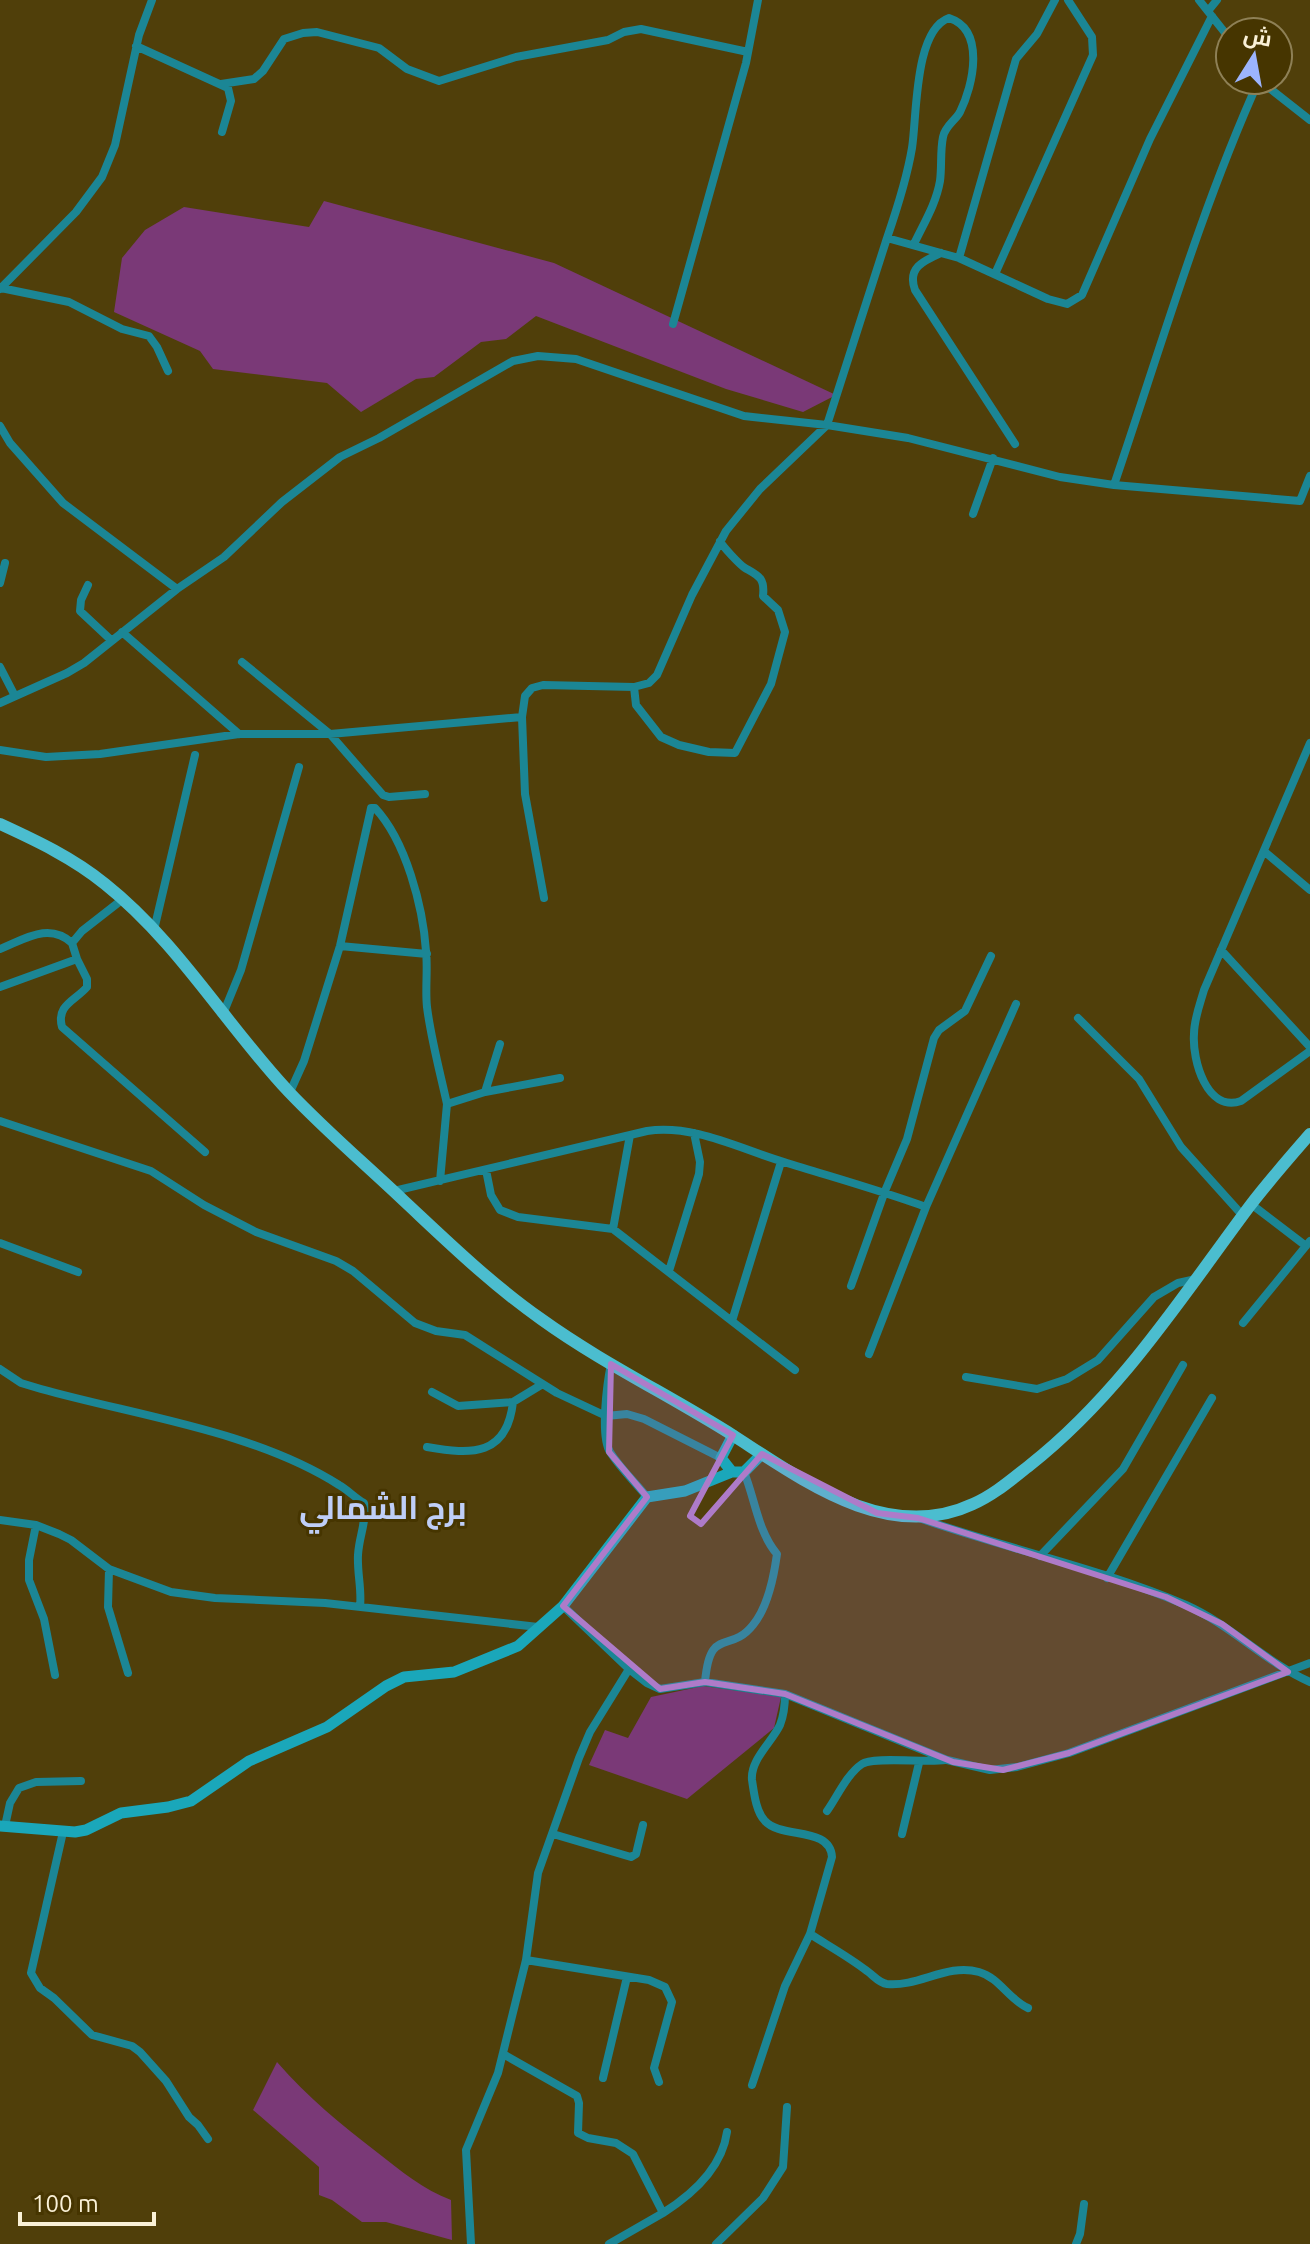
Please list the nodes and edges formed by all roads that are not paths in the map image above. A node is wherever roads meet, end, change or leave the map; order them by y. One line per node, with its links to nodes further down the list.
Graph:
1 (152, 0): 9 (street)
2 (758, 0): 10 (street)
3 (1055, 0): 19 (street)
4 (1068, 0): 20 (street)
5 (1199, 0): 7 (street)
6 (1217, 0): 7 (street)
7 (1210, 14): 8 (street); 20 (street)
8 (1214, 19)
9 (136, 46): 11 (street); 21 (street)
10 (748, 52): 11 (street); 22 (street)
11 (221, 84): 15 (street)
12 (1252, 96): 29 (street)
13 (1279, 96): 14 (street)
14 (1310, 120)
15 (222, 132)
16 (887, 238): 17 (street); 17 (street); 24 (street)
17 (914, 244): 18 (street)
18 (941, 253): 19 (street); 26 (street)
19 (959, 258): 20 (street)
20 (995, 274)
21 (1, 288): 23 (street)
22 (673, 324)
23 (168, 371)
24 (827, 425): 27 (street); 31 (street); 35 (street)
25 (0, 426): 35 (street)
26 (1015, 444)
27 (993, 458): 29 (street); 30 (street)
28 (1310, 476): 29 (street)
29 (1114, 485)
30 (973, 514)
31 (720, 541): 40 (street); 40 (street)
32 (5, 563): 33 (street)
33 (0, 583)
34 (88, 585): 37 (street)
35 (177, 589): 36 (street)
36 (122, 632): 37 (street); 44 (street)
37 (111, 640): 41 (street)
38 (242, 662): 45 (street)
39 (0, 667): 41 (street)
40 (634, 687): 43 (street)
41 (15, 696): 42 (street)
42 (0, 703)
43 (522, 717): 45 (street); 54 (street)
44 (239, 734): 45 (street); 47 (street)
45 (330, 734): 50 (street)
46 (1310, 743): 52 (street)
47 (0, 750)
48 (195, 755): 56 (street)
49 (299, 767): 66 (street)
50 (425, 794)
51 (0, 824): 55 (main road)
52 (1265, 852): 53 (street); 60 (street)
53 (1310, 890)
54 (544, 898)
55 (123, 899): 56 (main road); 57 (street)
56 (154, 930): 66 (main road)
57 (72, 943): 59 (street); 63 (street)
58 (340, 946): 61 (street); 61 (street); 71 (street)
59 (0, 949)
60 (1221, 950): 69 (street); 69 (street)
61 (427, 954): 73 (street)
62 (991, 956): 83 (street)
63 (77, 959): 64 (street); 78 (street)
64 (0, 987)
65 (1016, 1004): 85 (street)
66 (223, 1014): 71 (main road)
67 (1078, 1018): 86 (street)
68 (500, 1044): 72 (street)
69 (1310, 1049)
70 (560, 1078): 72 (street)
71 (290, 1092): 82 (main road)
72 (485, 1092): 73 (street)
73 (447, 1104): 81 (street)
74 (0, 1121): 102 (street)
75 (694, 1133): 77 (street); 79 (street); 90 (street)
76 (1310, 1134): 84 (main road)
77 (630, 1135): 80 (street); 87 (street)
78 (205, 1152)
79 (781, 1162): 83 (street); 94 (street)
80 (486, 1170): 81 (street); 87 (street)
81 (440, 1181): 82 (street)
82 (394, 1191): 97 (main road)
83 (885, 1191): 85 (street); 93 (street)
84 (1251, 1204): 86 (main road); 89 (street)
85 (926, 1207): 96 (street)
86 (1243, 1216): 92 (main road)
87 (613, 1229): 90 (street)
88 (0, 1243): 91 (street)
89 (1308, 1244): 95 (street)
90 (669, 1271): 94 (street)
91 (78, 1272)
92 (1196, 1279): 101 (street); 113 (main road)
93 (851, 1286)
94 (732, 1321): 99 (street)
95 (1243, 1323)
96 (869, 1354)
97 (611, 1364): 106 (street); 107 (main road)
98 (1183, 1365): 116 (street)
99 (795, 1370)
100 (1, 1374): 120 (street)
101 (966, 1377)
102 (541, 1385): 105 (street); 106 (street)
103 (432, 1392): 105 (street)
104 (1212, 1398): 118 (street)
105 (513, 1402): 108 (street)
106 (606, 1416): 110 (street); 112 (street)
107 (733, 1435): 109 (main road); 110 (street)
108 (427, 1447)
109 (762, 1454): 111 (street); 113 (main road)
110 (721, 1458): 111 (street)
111 (738, 1472): 112 (street); 127 (street)
112 (647, 1497): 119 (street)
113 (918, 1518): 116 (street)
114 (0, 1520): 115 (street)
115 (36, 1525): 117 (street); 126 (street)
116 (1040, 1556): 118 (street)
117 (109, 1569): 120 (street); 125 (street)
118 (1107, 1578): 124 (street)
119 (563, 1606): 121 (street); 123 (street)
120 (360, 1607): 121 (street)
121 (538, 1627): 136 (street)
122 (1310, 1663): 124 (street)
123 (629, 1669): 127 (street); 137 (street)
124 (1288, 1672): 128 (street); 130 (street)
125 (128, 1673)
126 (55, 1675)
127 (705, 1682): 129 (street)
128 (1310, 1682)
129 (785, 1694): 130 (street); 139 (street)
130 (947, 1760): 131 (street)
131 (919, 1763): 133 (street); 138 (street)
132 (81, 1781): 135 (street)
133 (827, 1811)
134 (643, 1825): 137 (street)
135 (3, 1826): 136 (street)
136 (63, 1832): 149 (street)
137 (553, 1834): 140 (street)
138 (902, 1834)
139 (810, 1934): 142 (street); 146 (street)
140 (526, 1960): 141 (street); 143 (street)
141 (627, 1977): 144 (street); 145 (street)
142 (1028, 2008)
143 (503, 2054): 151 (street); 152 (street)
144 (603, 2078)
145 (659, 2082)
146 (752, 2085)
147 (787, 2107): 154 (street)
148 (727, 2132): 151 (street)
149 (208, 2139)
150 (1084, 2204): 155 (street)
151 (663, 2213): 153 (street)
152 (471, 2244)
153 (609, 2244)
154 (716, 2244)
155 (1076, 2244)

